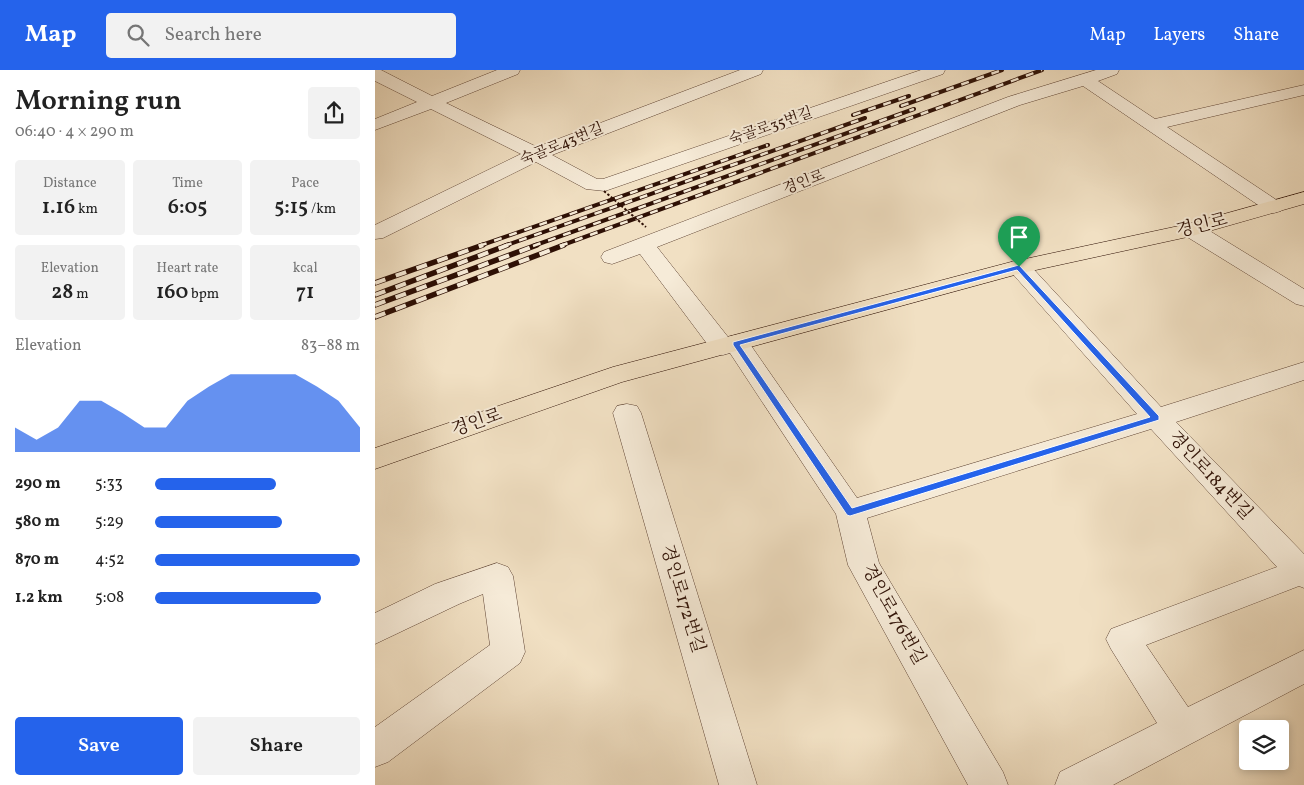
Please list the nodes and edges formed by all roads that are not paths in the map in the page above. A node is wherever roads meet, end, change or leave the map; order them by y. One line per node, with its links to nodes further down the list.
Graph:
1 (512, 70): 8 (street)
2 (755, 70): 11 (street, 숙골로43번길)
3 (937, 70): 11 (street, 숙골로35번길)
4 (1111, 70): 6 (street, 경인로)
5 (375, 74): 8 (street)
6 (1085, 80): 10 (street); 16 (street, 경인로)
7 (1304, 90): 10 (street)
8 (432, 102): 9 (street); 11 (street)
9 (375, 125)
10 (1152, 125): 13 (street)
11 (537, 154): 15 (street, 숙골로43번길)
12 (1304, 198): 13 (main road, 경인로)
13 (1274, 207): 14 (main road, 경인로)
14 (1192, 230): 18 (main road, 경인로); 19 (street)
15 (375, 233)
16 (645, 236): 17 (street, 경인로); 20 (street)
17 (612, 257)
18 (1019, 267): 20 (main road, 경인로); 23 (street, 경인로184번길)
19 (1304, 299)
20 (729, 345): 24 (main road, 경인로); 25 (street, 경인로176번길)
21 (1304, 371): 23 (street)
22 (627, 413): 31 (street, 경인로172번길)
23 (1156, 418): 25 (street); 26 (street, 경인로184번길)
24 (375, 459)
25 (850, 512): 32 (street, 경인로176번길)
26 (1303, 574): 29 (street, 경인로184번길)
27 (375, 629): 30 (street)
28 (1304, 666): 29 (street)
29 (1181, 729): 33 (street)
30 (375, 749)
31 (738, 785)
32 (989, 785)
33 (1073, 785)

